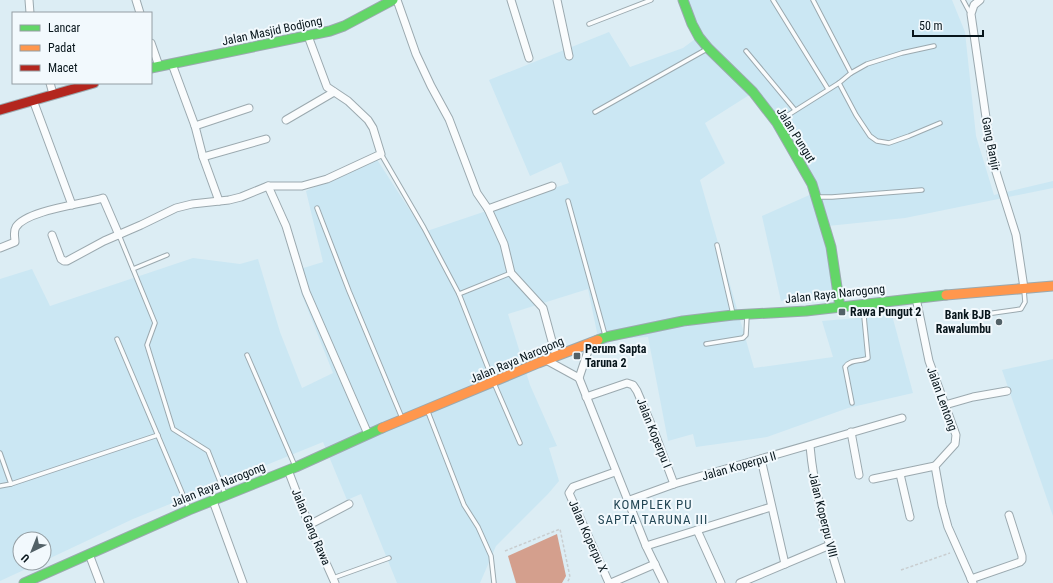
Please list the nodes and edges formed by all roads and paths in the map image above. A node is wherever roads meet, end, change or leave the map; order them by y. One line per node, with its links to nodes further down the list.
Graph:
1 (29, 0): 13 (street)
2 (136, 0): 14 (street)
3 (393, 0): 17 (main road, Jalan Masjid Bodjong)
4 (397, 0): 53 (street)
5 (511, 0): 23 (street)
6 (557, 0): 22 (street)
7 (651, 0): 16 (lane)
8 (683, 0): 19 (main road, Jalan Pungut)
9 (774, 0): 30 (lane)
10 (813, 0): 26 (lane)
11 (963, 0): 15 (lane)
12 (980, 0): 15 (street)
13 (30, 12)
14 (140, 12)
15 (971, 14): 62 (street, Gang Banjir)
16 (590, 24)
17 (308, 36): 24 (main road, Jalan Masjid Bodjong); 31 (street)
18 (934, 46): 26 (lane)
19 (708, 48): 37 (lane); 39 (main road, Jalan Pungut)
20 (152, 49): 25 (street)
21 (746, 51): 36 (lane)
22 (569, 56)
23 (529, 58)
24 (172, 64): 25 (main road, Jalan Masjid Bodjong); 41 (street)
25 (155, 67)
26 (851, 73): 27 (lane)
27 (839, 83): 30 (lane); 40 (lane)
28 (50, 84): 32 (street)
29 (90, 84): 32 (main road)
30 (828, 89): 36 (lane)
31 (334, 92): 38 (street); 43 (street)
32 (53, 94): 33 (main road)
33 (33, 100): 35 (main road); 51 (street)
34 (248, 108): 41 (street)
35 (0, 110)
36 (795, 110): 39 (lane)
37 (595, 112)
38 (286, 120)
39 (777, 123): 48 (main road, Jalan Pungut)
40 (940, 123)
41 (195, 126): 44 (street)
42 (266, 138): 44 (street)
43 (381, 154): 45 (street); 63 (lane)
44 (203, 157): 49 (street)
45 (268, 186): 49 (street); 87 (street)
46 (552, 186): 53 (street)
47 (922, 190): 48 (lane)
48 (816, 197): 66 (main road, Jalan Pungut)
49 (220, 201): 55 (street)
50 (568, 201): 70 (lane)
51 (72, 205): 55 (street); 57 (street)
52 (317, 208): 85 (lane)
53 (488, 209): 60 (street)
54 (52, 235): 55 (street)
55 (119, 235): 59 (lane)
56 (717, 245): 68 (lane)
57 (0, 248)
58 (167, 255): 59 (lane)
59 (133, 269): 102 (lane)
60 (510, 273): 63 (lane); 75 (street)
61 (1053, 286): 62 (main road, Jalan Raya Narogong)
62 (1024, 288): 64 (main road, Jalan Raya Narogong); 69 (lane)
63 (459, 294): 78 (lane)
64 (916, 298): 65 (main road, Jalan Raya Narogong); 82 (street, Jalan Lentong)
65 (863, 304): 66 (main road, Jalan Raya Narogong); 81 (lane)
66 (840, 307): 67 (main road, Jalan Raya Narogong)
67 (747, 314): 68 (main road, Jalan Raya Narogong); 73 (lane)
68 (733, 315): 70 (main road, Jalan Raya Narogong)
69 (972, 316)
70 (606, 337): 72 (main road, Jalan Raya Narogong)
71 (117, 339): 88 (lane)
72 (591, 342): 75 (main road, Jalan Raya Narogong); 77 (street)
73 (706, 344)
74 (247, 355): 94 (lane)
75 (556, 356): 76 (main road, Jalan Raya Narogong)
76 (546, 360): 77 (street); 78 (main road, Jalan Raya Narogong)
77 (579, 378): 80 (street)
78 (494, 383): 83 (main road, Jalan Raya Narogong); 89 (lane)
79 (1007, 391): 82 (street)
80 (586, 397): 95 (street); 100 (street, Jalan Koperpu I)
81 (852, 403)
82 (945, 405): 93 (street, Jalan Lentong)
83 (427, 410): 85 (main road, Jalan Raya Narogong); 126 (lane)
84 (902, 418): 86 (street, Jalan Koperpu II)
85 (403, 420): 87 (main road, Jalan Raya Narogong)
86 (851, 432): 90 (street, Jalan Koperpu II); 97 (street)
87 (368, 434): 94 (main road, Jalan Raya Narogong)
88 (158, 435): 99 (lane); 107 (lane)
89 (520, 443)
90 (810, 446): 92 (street, Jalan Koperpu II); 112 (street, Jalan Koperpu VIII)
91 (0, 453): 99 (lane)
92 (760, 459): 100 (street, Jalan Koperpu II); 106 (street)
93 (935, 466): 96 (street); 114 (street)
94 (292, 468): 102 (main road, Jalan Raya Narogong); 110 (street, Jalan Gang Rawa)
95 (615, 472): 104 (street); 128 (street, Jalan Koperpu X)
96 (900, 474): 98 (street); 109 (street)
97 (859, 475)
98 (873, 479)
99 (11, 484): 101 (lane)
100 (674, 484): 104 (street, Jalan Koperpu II)
101 (0, 486)
102 (225, 495): 103 (main road, Jalan Raya Narogong)
103 (213, 500): 107 (main road, Jalan Raya Narogong); 125 (street)
104 (627, 501): 113 (street)
105 (349, 504): 110 (street)
106 (771, 507): 111 (street); 119 (street)
107 (189, 510): 116 (main road, Jalan Raya Narogong)
108 (1009, 515): 122 (street)
109 (910, 517)
110 (309, 525): 121 (street, Jalan Gang Rawa)
111 (697, 530): 113 (street); 130 (street)
112 (830, 545): 119 (street); 132 (street, Jalan Koperpu VIII)
113 (646, 546): 118 (street)
114 (957, 550): 120 (path); 122 (street)
115 (505, 551): 127 (path)
116 (89, 554): 123 (main road, Jalan Raya Narogong); 124 (street)
117 (389, 558): 121 (lane)
118 (655, 564): 128 (street); 129 (street)
119 (785, 564): 131 (street)
120 (901, 570)
121 (334, 581)
122 (972, 581)
123 (24, 583)
124 (100, 583)
125 (244, 583)
126 (494, 583)
127 (567, 583)
128 (610, 583)
129 (664, 583)
130 (720, 583)
131 (740, 583)
132 (840, 583)

